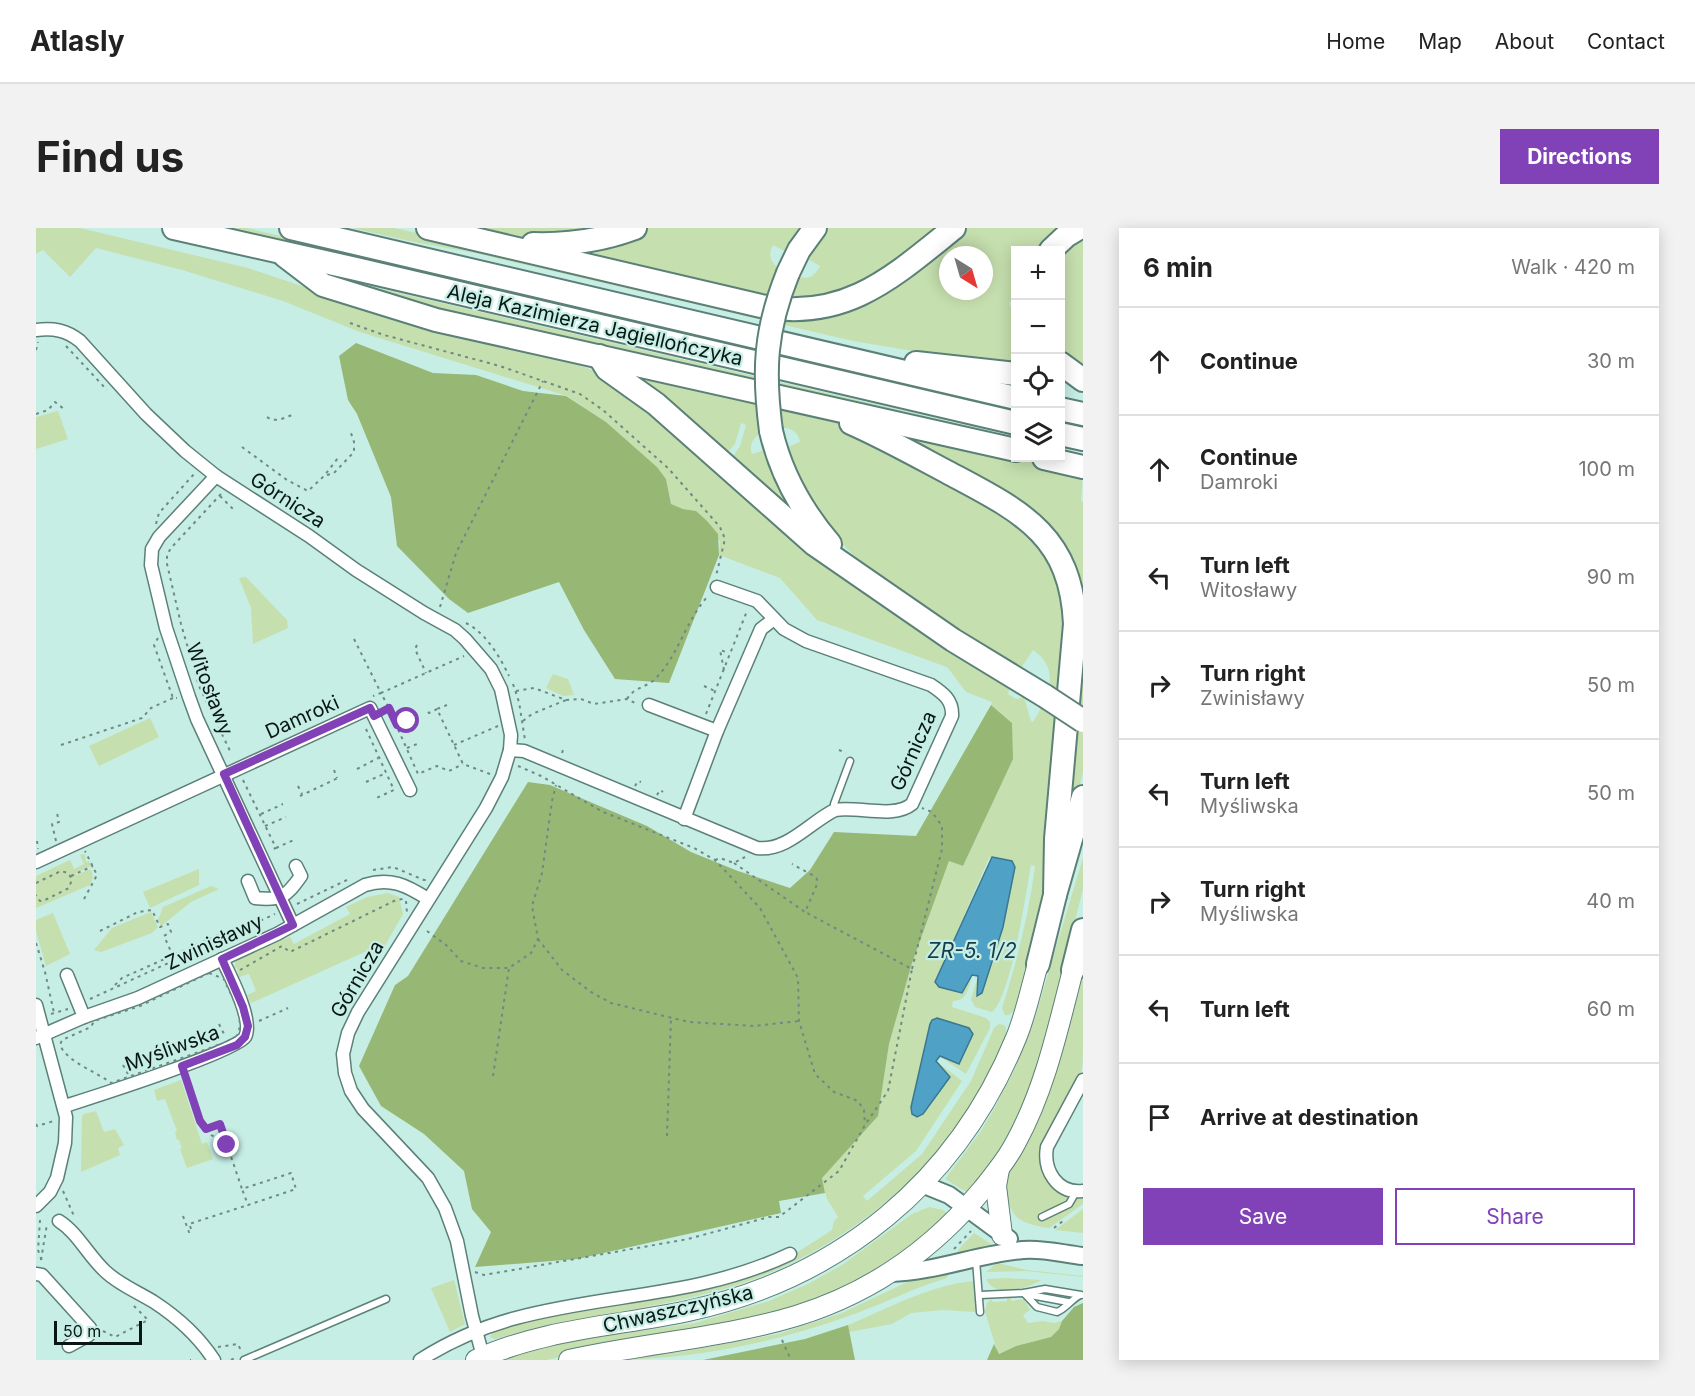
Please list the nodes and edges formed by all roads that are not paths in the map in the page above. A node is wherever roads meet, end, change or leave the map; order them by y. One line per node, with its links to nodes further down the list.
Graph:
1 (174, 228): 10 (highway, Aleja Kazimierza Jagiellończyka)
2 (291, 228): 12 (highway, Aleja Kazimierza Jagiellończyka)
3 (428, 228): 8 (highway)
4 (635, 228): 8 (highway)
5 (815, 228): 30 (highway, bridge)
6 (954, 228): 8 (highway)
7 (1079, 228): 9 (highway)
8 (485, 242)
9 (1055, 246)
10 (278, 252): 13 (highway); 23 (highway, Aleja Kazimierza Jagiellończyka)
11 (38, 334): 29 (street, Górnicza)
12 (825, 353): 15 (highway); 19 (highway, Aleja Kazimierza Jagiellończyka)
13 (599, 356): 20 (highway); 30 (highway)
14 (1065, 367): 16 (highway)
15 (1011, 373)
16 (1083, 380)
17 (1065, 383): 18 (highway)
18 (1083, 385)
19 (1011, 397)
20 (833, 409): 26 (highway); 46 (highway)
21 (1065, 409): 22 (highway)
22 (1083, 414)
23 (1011, 422)
24 (1065, 435): 25 (highway)
25 (1083, 439)
26 (1011, 449)
27 (1060, 462): 28 (highway)
28 (1083, 468)
29 (216, 476): 36 (street, Górnicza); 38 (street, Witosławy)
30 (850, 568): 34 (highway, bridge)
31 (713, 587): 32 (street, Górnicza)
32 (774, 619): 35 (street); 41 (street, Górnicza)
33 (650, 705): 35 (street)
34 (1083, 721)
35 (717, 731): 42 (street)
36 (510, 750): 42 (street); 48 (street, Górnicza)
37 (850, 761): 41 (lane)
38 (224, 774): 39 (street, Damroki); 43 (street, Damroki); 47 (street, Witosławy)
39 (410, 790)
40 (1083, 797): 46 (highway)
41 (835, 810): 42 (street)
42 (684, 819)
43 (38, 854)
44 (296, 866): 47 (street)
45 (248, 881): 47 (street)
46 (1055, 895): 52 (highway)
47 (280, 897): 49 (street, Witosławy)
48 (428, 899): 49 (street, Zwinisławy); 80 (street, Górnicza)
49 (293, 925): 51 (street, Zwinisławy)
50 (1083, 930): 53 (highway)
51 (222, 959): 56 (street, Zwinisławy); 59 (street, Myśliwska)
52 (1038, 964): 61 (main road, Chwaszczyńska)
53 (1073, 970): 60 (main road, Chwaszczyńska)
54 (68, 975): 56 (street)
55 (36, 1005): 57 (street)
56 (84, 1017): 57 (street, Zwinisławy)
57 (40, 1036): 59 (street)
58 (1083, 1080): 62 (street)
59 (65, 1107): 63 (street)
60 (999, 1169): 64 (main road, Chwaszczyńska); 67 (main road)
61 (922, 1184): 64 (main road); 84 (main road, Chwaszczyńska)
62 (1080, 1192): 65 (lane)
63 (36, 1206)
64 (966, 1209): 67 (main road); 72 (main road, Chwaszczyńska)
65 (1042, 1216)
66 (53, 1219): 82 (street)
67 (1002, 1235): 68 (main road)
68 (1024, 1250): 70 (main road); 71 (main road)
69 (790, 1254): 80 (street)
70 (1083, 1256)
71 (976, 1259): 72 (main road); 75 (lane)
72 (890, 1273): 86 (main road, Chwaszczyńska)
73 (36, 1274): 81 (street)
74 (1024, 1293): 75 (lane); 76 (lane); 78 (lane); 78 (lane)
75 (980, 1295): 79 (lane)
76 (1082, 1295): 78 (lane)
77 (386, 1299): 83 (lane)
78 (1068, 1302)
79 (980, 1312)
80 (476, 1331): 84 (street, Górnicza); 85 (street)
81 (69, 1346)
82 (214, 1354)
83 (244, 1357)
84 (481, 1359)
85 (420, 1360)
86 (569, 1360)

